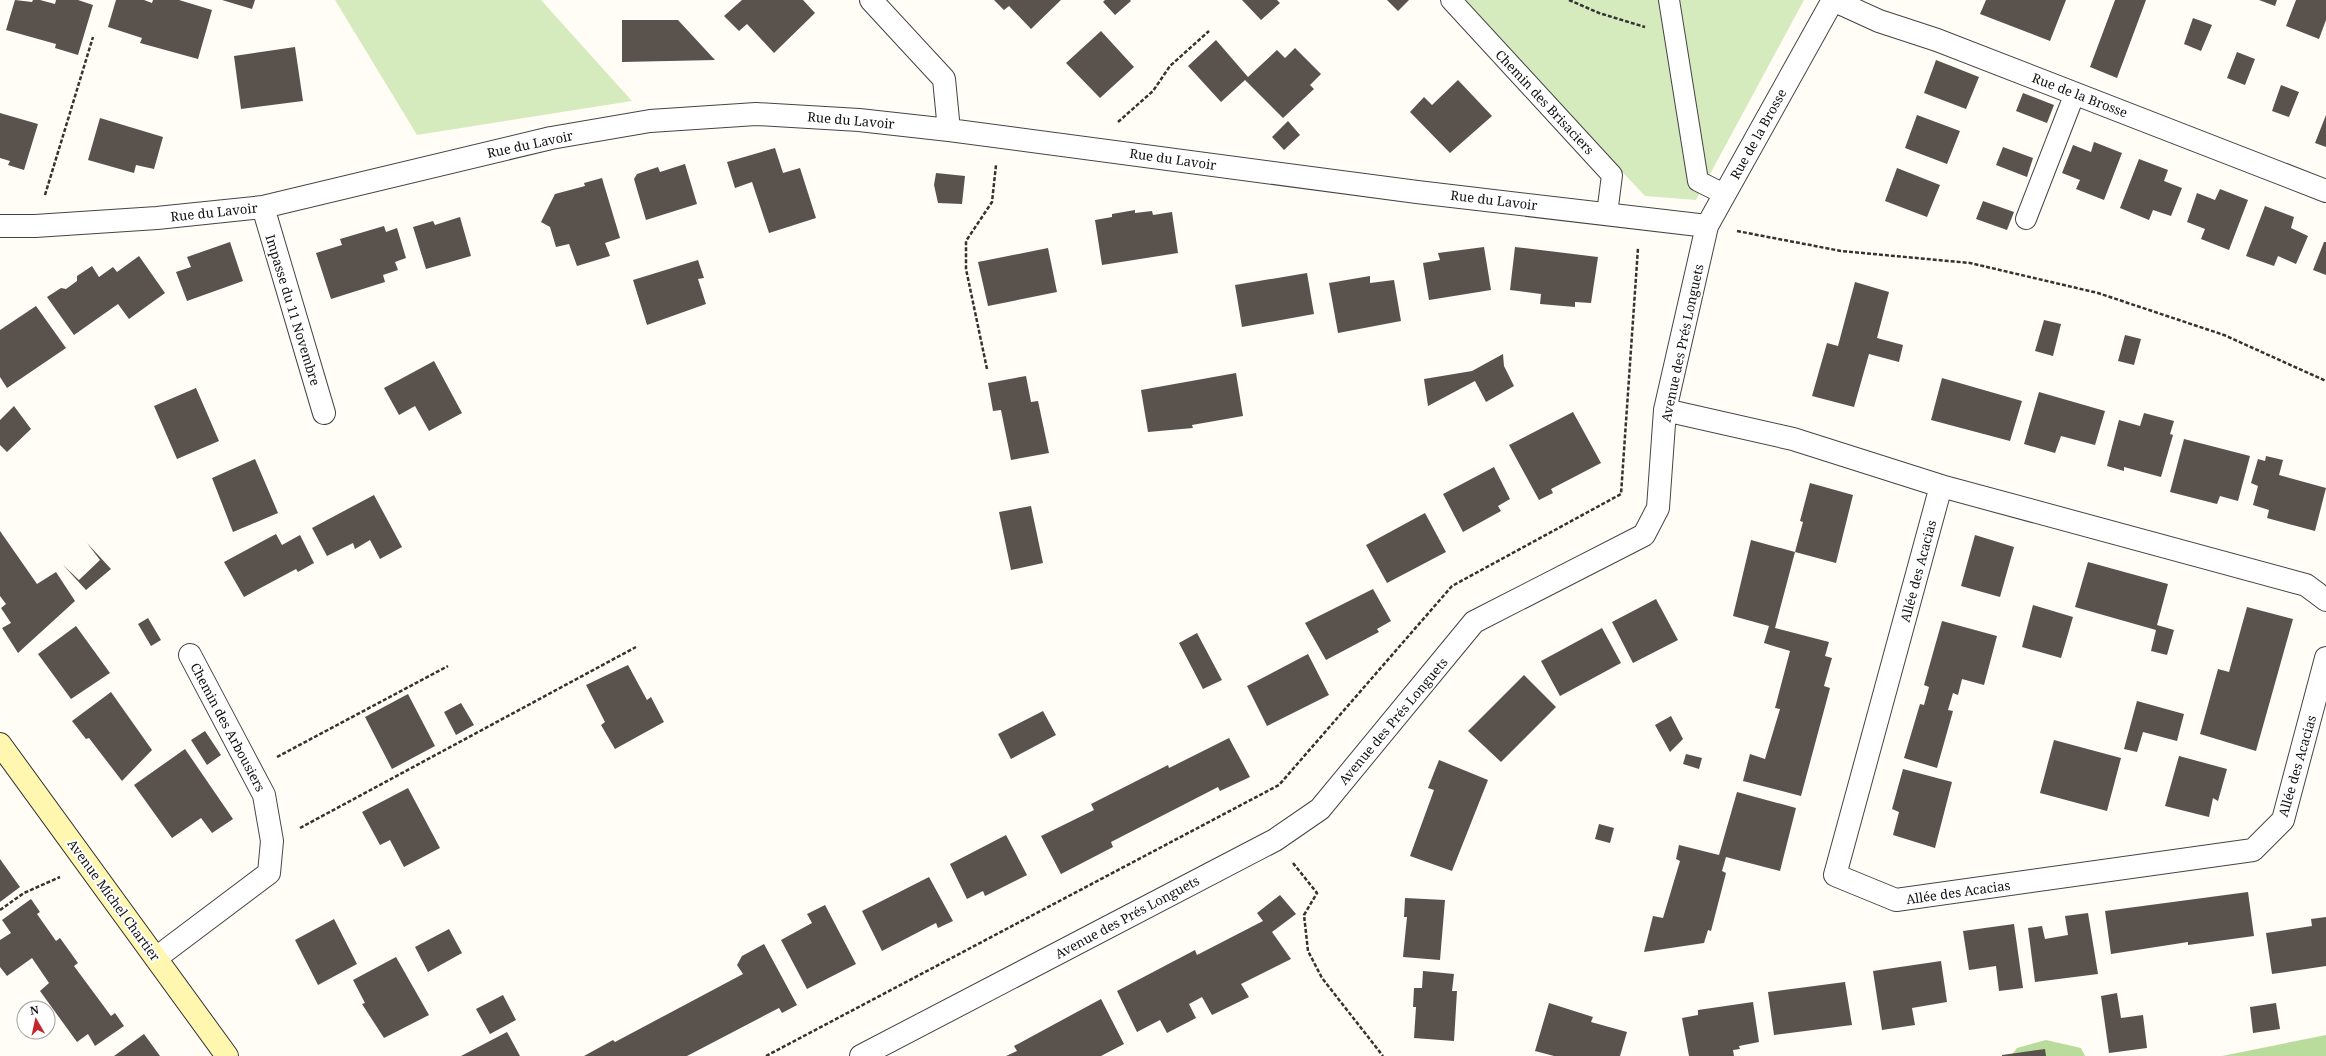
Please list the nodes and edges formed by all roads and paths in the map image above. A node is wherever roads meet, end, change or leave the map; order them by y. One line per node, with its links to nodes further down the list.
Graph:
1 (871, 0): 10 (street)
2 (1451, 0): 16 (lane, Chemin des Brisaciers)
3 (1569, 0): 6 (path)
4 (1670, 0): 6 (lane)
5 (1833, 0): 9 (street, Rue de la Brosse); 14 (street, Rue de la Brosse)
6 (1674, 28): 14 (lane)
7 (1209, 31): 11 (path)
8 (93, 37): 20 (path)
9 (2075, 93): 13 (street, Rue de la Brosse); 18 (lane)
10 (949, 130): 11 (street, Rue du Lavoir); 15 (street, Rue du Lavoir)
11 (1091, 148): 16 (street, Rue du Lavoir)
12 (997, 157): 22 (path)
13 (2326, 191)
14 (1724, 194): 21 (street, Rue de la Brosse)
15 (262, 207): 20 (street, Rue du Lavoir); 25 (street, Impasse du 11 Novembre)
16 (1607, 214): 17 (street, Rue du Lavoir)
17 (1640, 219): 21 (street, Rue du Lavoir); 40 (path)
18 (2026, 219)
19 (0, 226): 20 (street, Rue du Lavoir)
20 (35, 226)
21 (1707, 226): 23 (path); 24 (street, Avenue des Prés Longuets)
22 (987, 369)
23 (2326, 381)
24 (1665, 410): 26 (street); 35 (street, Avenue des Prés Longuets)
25 (324, 413)
26 (1941, 486): 27 (street); 30 (street, Allée des Acacias)
27 (2326, 600)
28 (636, 647): 34 (path)
29 (190, 655): 38 (street, Chemin des Arbousiers)
30 (2326, 658)
31 (448, 666): 33 (path)
32 (0, 744): 36 (main road, Avenue Michel Chartier)
33 (278, 756)
34 (316, 821)
35 (1275, 840): 41 (street, Avenue des Prés Longuets); 42 (path)
36 (88, 864): 37 (path); 38 (main road, Avenue Michel Chartier)
37 (0, 910)
38 (156, 958): 39 (main road, Avenue Michel Chartier)
39 (227, 1056)
40 (766, 1056)
41 (861, 1056)
42 (1383, 1056)

